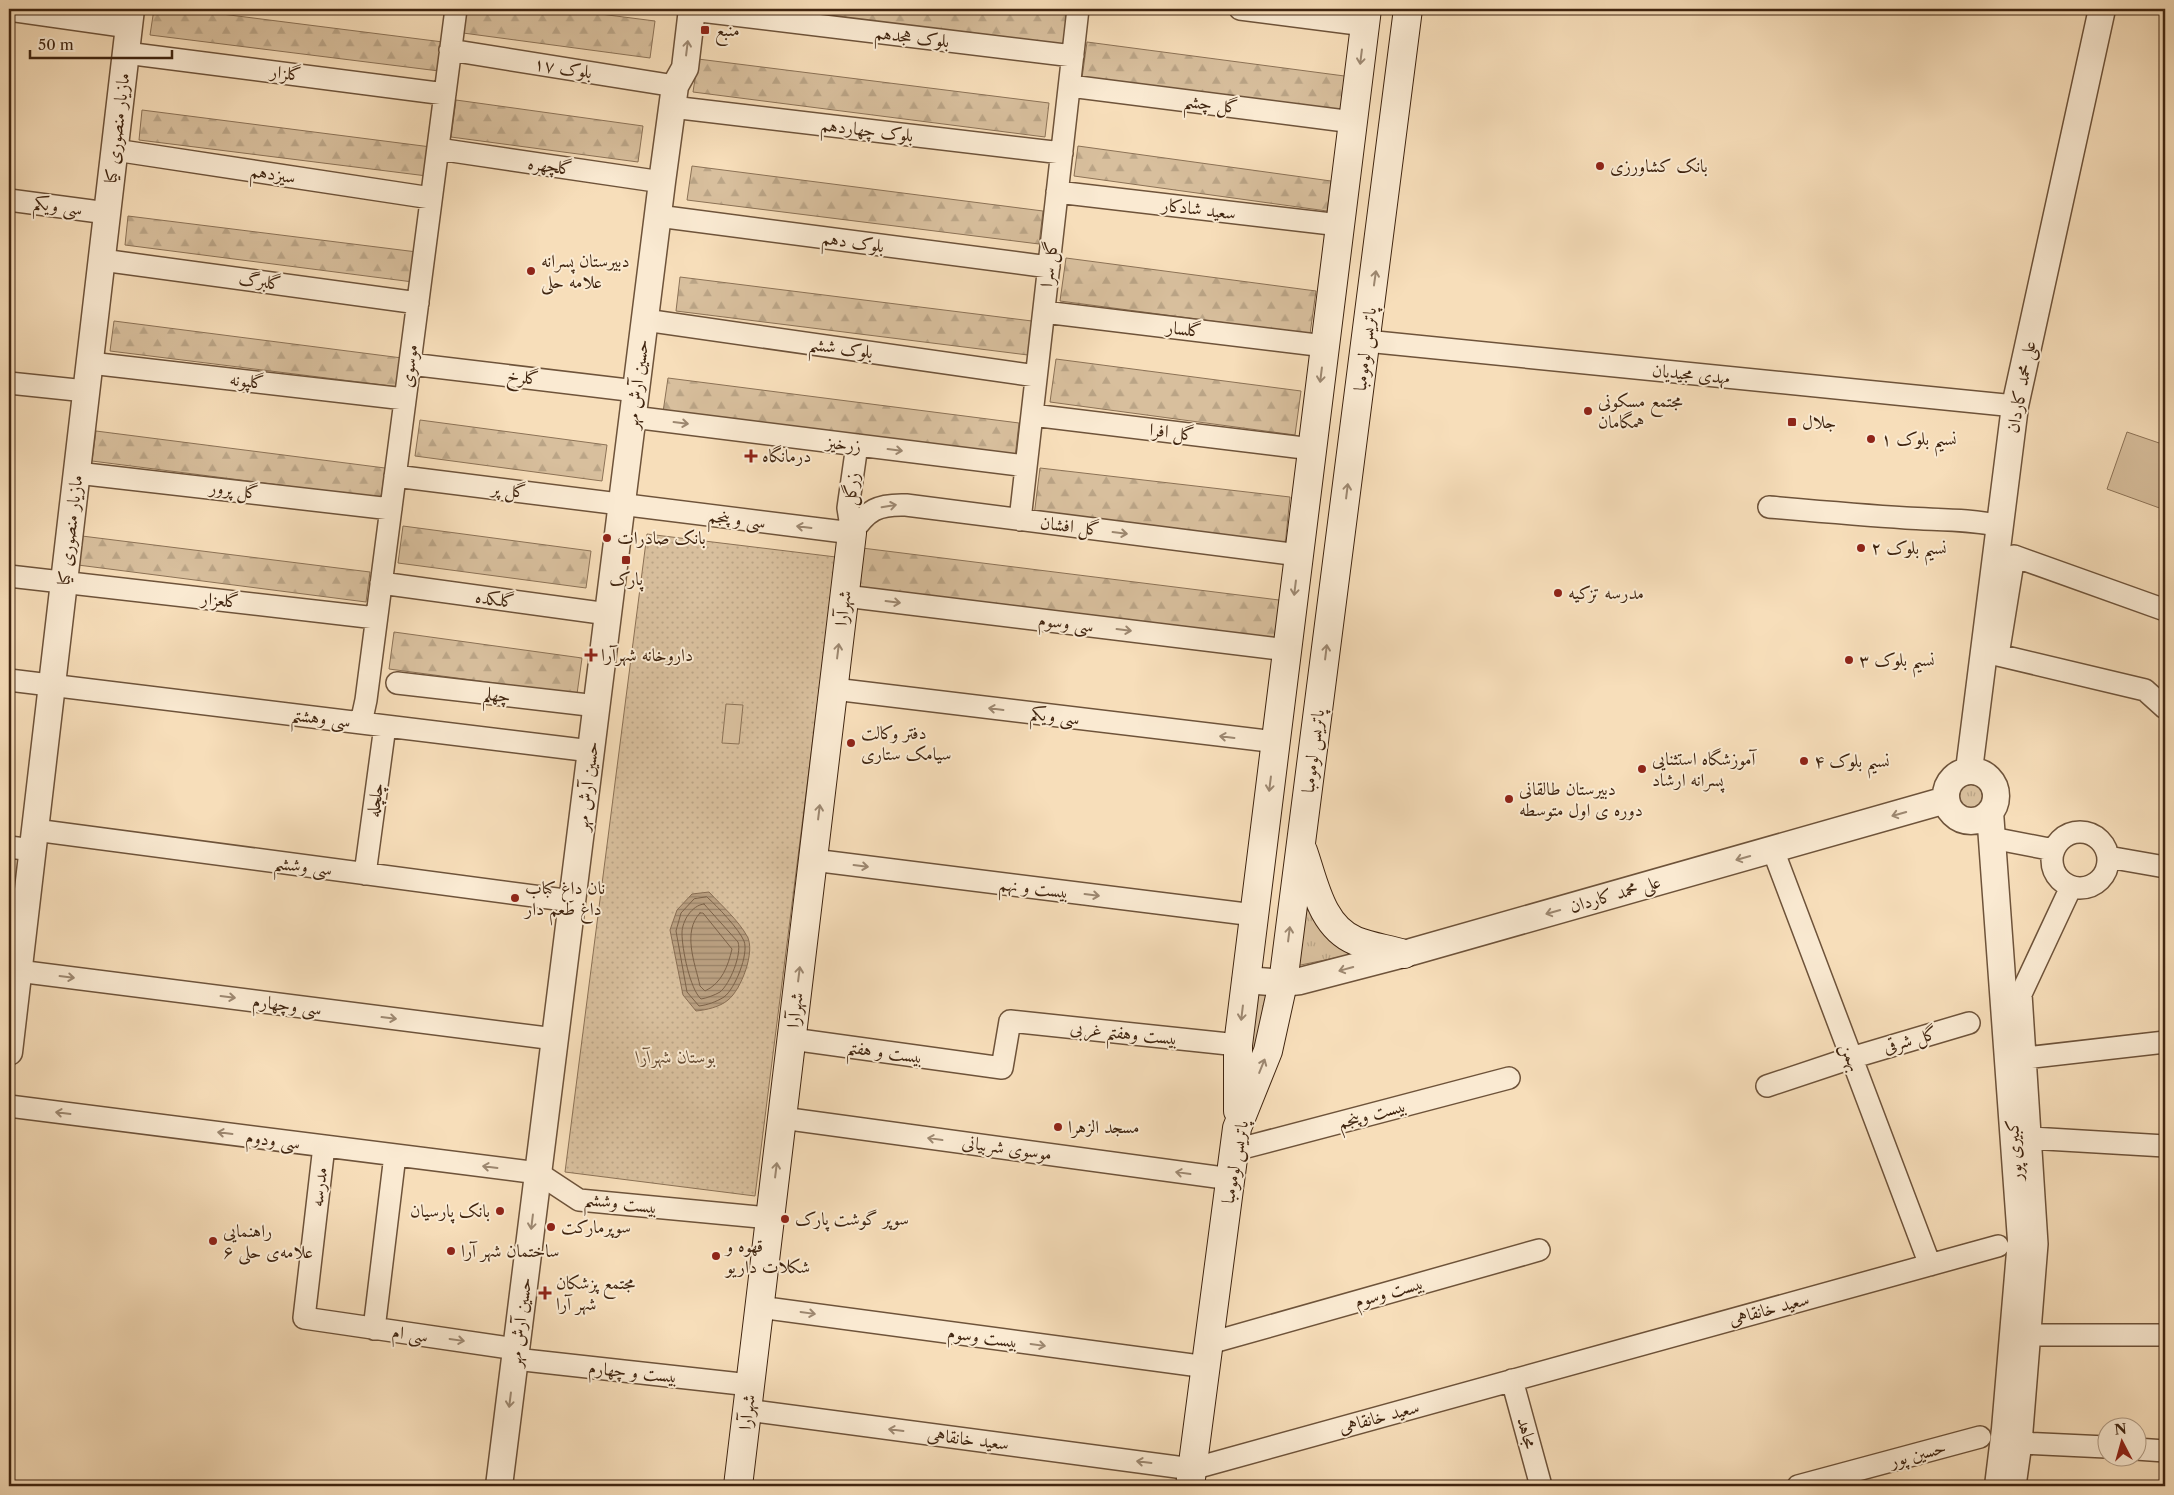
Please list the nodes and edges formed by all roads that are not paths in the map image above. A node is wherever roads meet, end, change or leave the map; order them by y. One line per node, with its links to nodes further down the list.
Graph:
1 (456, 9): 10 (street, موسوی)
2 (686, 9): 12 (street, بلوک هجدهم); 15 (street, حسین آرش مهر)
3 (1078, 9): 12 (street, گل سرا)
4 (1240, 9): 8 (street)
5 (1408, 9): 32 (main road, پاتریس لومومبا, one-way to 5)
6 (2102, 9): 41 (street, علی محمد کاردان)
7 (9, 10): 9 (street)
8 (1366, 17): 16 (main road, one-way to 16)
9 (130, 18): 11 (street, مازیار منصوری کیا)
10 (450, 50): 14 (street, موسوی); 15 (street, بلوک ۱۷)
11 (126, 52): 14 (street, گلزار); 18 (street, مازیار منصوری کیا)
12 (1073, 56): 13 (street, گل سرا)
13 (1070, 86): 16 (street, گل چشم); 19 (street, گل سرا)
14 (445, 94): 17 (street, موسوی)
15 (673, 96): 19 (street, بلوک چهاردهم); 20 (street, حسین آرش مهر)
16 (1353, 122): 26 (main road)
17 (438, 149): 20 (street, گلچهره); 22 (street, موسوی)
18 (115, 150): 22 (street, سیزدهم); 24 (street, مازیار منصوری کیا)
19 (1062, 153): 21 (street, گل سرا)
20 (662, 182): 25 (street, حسین آرش مهر)
21 (1057, 192): 26 (street, سعید شادکار); 28 (street, گل سرا)
22 (431, 198): 29 (street, موسوی)
23 (9, 200): 24 (street, سی ویکم)
24 (107, 213): 27 (street, مازیار منصوری کیا)
25 (658, 216): 28 (street, بلوک دهم); 31 (street, حسین آرش مهر)
26 (1340, 225): 33 (main road)
27 (102, 260): 29 (street, گلبرگ); 34 (street, مازیار منصوری کیا)
28 (1049, 267): 30 (street, گل سرا)
29 (418, 303): 35 (street, موسوی)
30 (1044, 312): 33 (street, گلسار); 36 (street, گل سرا)
31 (645, 320): 36 (street, بلوک ششم); 39 (street, حسین آرش مهر)
32 (1366, 341): 41 (street, مهدی مجیدیان); 69 (main road, پاتریس لومومبا, one-way to 32)
33 (1325, 346): 45 (main road, one-way to 45)
34 (90, 363): 38 (street, مازیار منصوری کیا); 40 (street, گلپونه)
35 (410, 364): 39 (street, گلرخ); 40 (street, موسوی)
36 (1036, 376): 42 (street, گل سرا)
37 (9, 383): 38 (street)
38 (86, 391): 47 (street, مازیار منصوری کیا)
39 (636, 391): 43 (street, حسین آرش مهر)
40 (405, 399): 48 (street, موسوی)
41 (2016, 406): 53 (street, علی محمد کاردان)
42 (1032, 415): 45 (street, گل افرا); 46 (street, گل سرا)
43 (633, 417): 44 (street, زرخیز, one-way to 44); 49 (street, حسین آرش مهر)
44 (856, 445): 46 (street, زرخیز, one-way to 46); 54 (street, زرگل)
45 (1312, 449): 55 (main road)
46 (1026, 466): 52 (street, گل سرا)
47 (77, 473): 51 (street, گل پرور); 57 (street, مازیار منصوری کیا)
48 (395, 476): 49 (street, گل پر); 51 (street, موسوی)
49 (622, 504): 54 (street, سی و پنجم, one-way to 49); 61 (street, حسین آرش مهر)
50 (1769, 506): 53 (street)
51 (391, 510): 58 (street, موسوی)
52 (1020, 520): 54 (street, گل افشان, one-way to 52); 55 (street, گل افشان, one-way to 55)
53 (2001, 526): 76 (street, علی محمد کاردان)
54 (852, 533): 59 (main road, شهرآرا)
55 (1299, 555): 63 (main road, one-way to 63)
56 (9, 576): 57 (street, گلعزار)
57 (64, 582): 62 (street, گلعزار); 66 (street, مازیار منصوری کیا)
58 (381, 583): 61 (street, گلکده); 62 (street, موسوی)
59 (845, 596): 63 (street, سی وسوم, one-way to 63); 68 (main road, شهرآرا, one-way to 59)
60 (2165, 610): 71 (street)
61 (608, 614): 70 (street, حسین آرش مهر)
62 (376, 618): 72 (street, موسوی)
63 (1287, 650): 67 (main road)
64 (9, 680): 66 (street)
65 (397, 683): 70 (street, چهلم)
66 (52, 685): 72 (street, سی وهشتم); 79 (street, مازیار منصوری کیا)
67 (1283, 685): 69 (main road); 74 (main road)
68 (834, 690): 74 (street, سی ویکم, one-way to 68); 84 (main road, شهرآرا, one-way to 68)
69 (1321, 690): 80 (main road, پاتریس لومومبا)
70 (597, 706): 75 (street, حسین آرش مهر)
71 (2165, 708)
72 (361, 723): 73 (street, سی وهشتم)
73 (385, 726): 75 (street, سی وهشتم); 86 (street, چلچله)
74 (1276, 742): 89 (main road, one-way to 89)
75 (591, 751): 88 (street, حسین آرش مهر)
76 (1968, 770): 77 (street); 78 (street)
77 (1946, 800): 78 (street); 81 (street, علی محمد کاردان, one-way to 81)
78 (1991, 825): 82 (street); 137 (street, کبیری پور)
79 (25, 842): 86 (street, سی وششم); 91 (street, مازیار منصوری کیا)
80 (1301, 845): 90 (main road); 93 (main road, پاتریس لومومبا, one-way to 80)
81 (1773, 850): 90 (street, علی محمد کاردان, one-way to 90); 100 (street, بهمن)
82 (2054, 850): 83 (street); 87 (street)
83 (2108, 857): 85 (street); 87 (street)
84 (813, 860): 89 (street, بیست و نهم, one-way to 89); 96 (main road, شهرآرا, one-way to 84)
85 (2165, 868)
86 (365, 874): 88 (street, سی وششم)
87 (2071, 887): 101 (street)
88 (572, 901): 95 (street, حسین آرش مهر)
89 (1254, 914): 92 (main road)
90 (1404, 954): 93 (street, علی محمد کاردان, one-way to 93)
91 (16, 957): 95 (street, سی وچهارم, one-way to 95); 99 (street, مازیار منصوری کیا)
92 (1246, 980): 93 (street, علی محمد کاردان); 98 (main road, one-way to 98)
93 (1283, 983): 108 (main road, پاتریس لومومبا, one-way to 93)
94 (1969, 1023): 100 (street, گل شرقی)
95 (555, 1039): 112 (street, حسین آرش مهر)
96 (792, 1039): 102 (street, بیست و هفتم); 106 (main road, شهرآرا)
97 (2165, 1042): 101 (street)
98 (1238, 1045): 102 (street, بیست وهفتم غربی); 108 (main road)
99 (9, 1052)
100 (1852, 1058): 104 (street, گل شرقی); 117 (street, بهمن)
101 (2025, 1058): 107 (street)
102 (1002, 1068)
103 (1510, 1078): 108 (street, بیست وپنجم)
104 (1766, 1086)
105 (9, 1106): 109 (street, سی ودوم, one-way to 105)
106 (782, 1118): 113 (street, موسوی شربیانی, one-way to 106); 114 (main road, شهرآرا, one-way to 106)
107 (2030, 1138): 110 (street); 121 (street)
108 (1236, 1139): 113 (main road, پاتریس لومومبا)
109 (324, 1146): 111 (street, سی ودوم); 119 (street, مدرسه)
110 (2165, 1146)
111 (394, 1155): 112 (street, سی ودوم, one-way to 111); 120 (street)
112 (538, 1173): 114 (street, بیست وششم); 123 (street, حسین آرش مهر, one-way to 123)
113 (1231, 1179): 124 (main road, پاتریس لومومبا)
114 (770, 1218): 118 (main road, شهرآرا)
115 (1998, 1246): 117 (street, سعید خانقاهی)
116 (1539, 1250): 124 (street, بیست وسوم)
117 (1930, 1265): 125 (street, سعید خانقاهی)
118 (760, 1307): 124 (street, بیست وسوم, one-way to 124); 126 (main road, شهرآرا)
119 (304, 1318): 120 (street, سی ام)
120 (374, 1329): 123 (street, سی ام, one-way to 123)
121 (2028, 1335): 122 (street); 128 (street)
122 (2165, 1335)
123 (516, 1354): 126 (street, بیست و چهارم); 133 (street, حسین آرش مهر, one-way to 133)
124 (1209, 1355): 132 (main road, پاتریس لومومبا)
125 (1512, 1380): 132 (street, سعید خانقاهی); 135 (street, مجاهد)
126 (749, 1398): 132 (street, سعید خانقاهی, one-way to 126); 134 (main road, شهرآرا)
127 (1980, 1437): 136 (street, حسین پور)
128 (2020, 1443): 129 (street); 138 (street)
129 (2096, 1447)
130 (2146, 1450): 131 (street)
131 (2165, 1451)
132 (1191, 1477)
133 (499, 1486)
134 (738, 1486)
135 (1541, 1486)
136 (1798, 1486)
137 (1998, 1486)
138 (2015, 1486)

